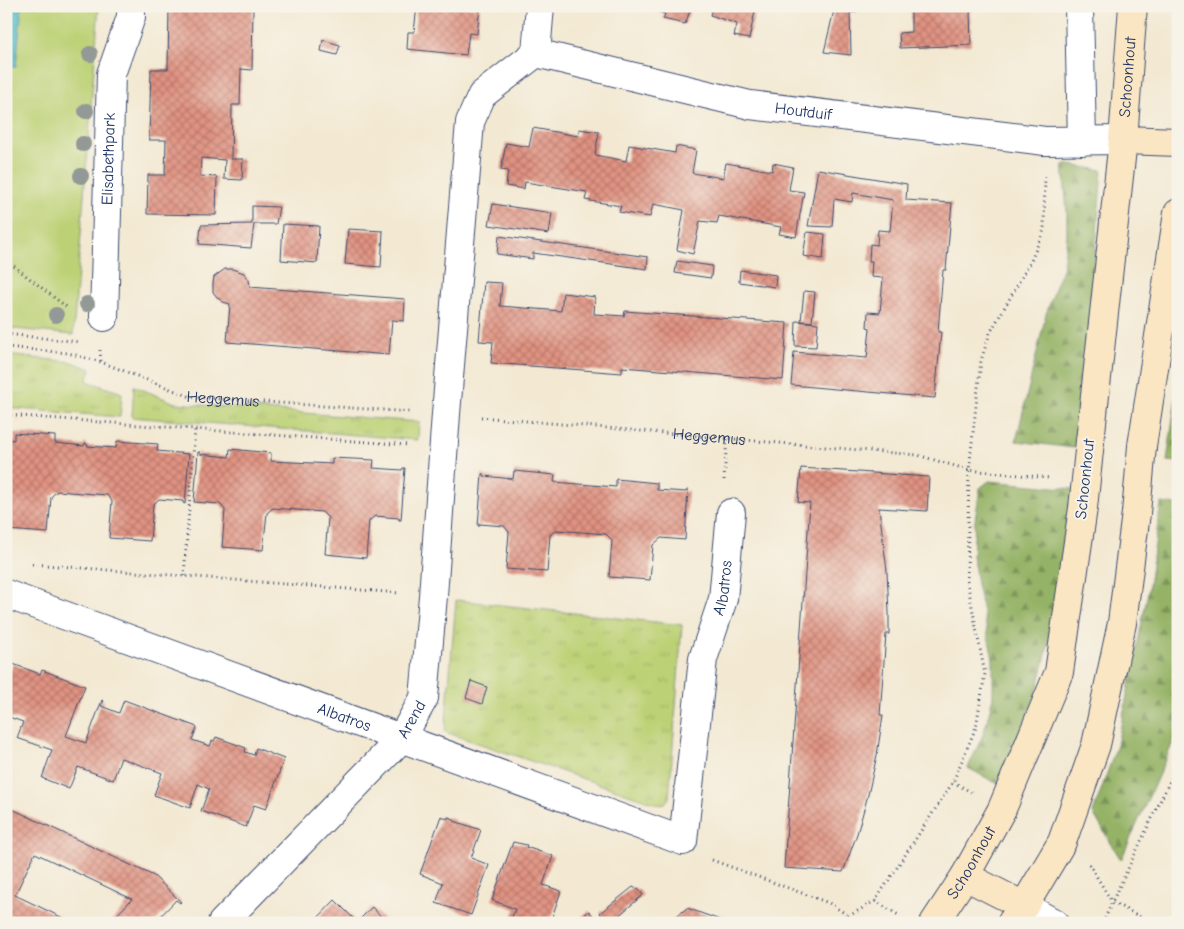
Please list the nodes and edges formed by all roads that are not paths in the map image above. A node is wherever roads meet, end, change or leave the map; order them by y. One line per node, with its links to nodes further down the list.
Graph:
1 (131, 6): 10 (street, Elisabethpark)
2 (540, 6): 5 (street)
3 (1079, 6): 7 (street)
4 (1134, 6): 6 (main road, Schoonhout)
5 (536, 53): 7 (street, Houtduif); 13 (street, Arend)
6 (1123, 140): 7 (street, Houtduif); 8 (main road); 14 (main road, Schoonhout, bridge)
7 (1082, 141)
8 (1178, 142)
9 (1178, 214): 15 (main road, bridge)
10 (104, 317)
11 (731, 513): 13 (street, Albatros)
12 (6, 594): 13 (street, Albatros)
13 (401, 739): 16 (street, Arend)
14 (965, 876): 15 (main road); 17 (main road, Schoonhout)
15 (1017, 914): 18 (street)
16 (222, 923)
17 (934, 923)
18 (1054, 923)

